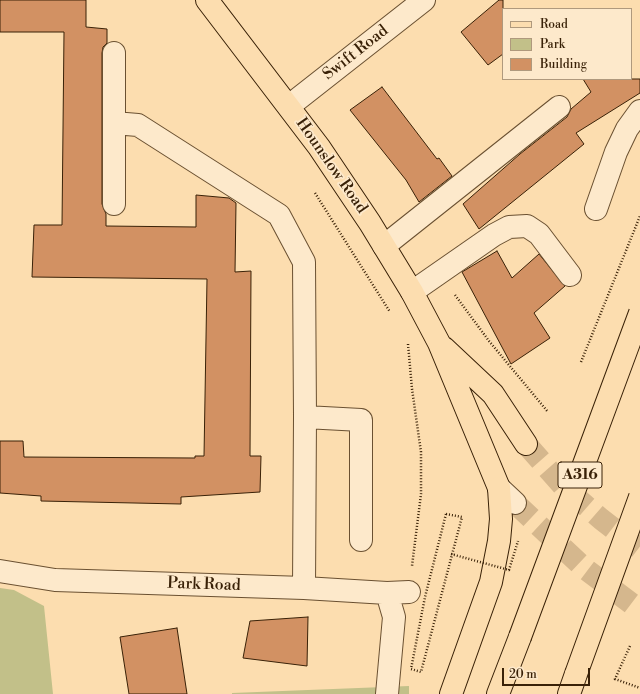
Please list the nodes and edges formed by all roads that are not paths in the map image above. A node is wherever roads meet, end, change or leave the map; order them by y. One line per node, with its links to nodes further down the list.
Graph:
1 (207, 0): 4 (main road, Hounslow Road)
2 (424, 0): 4 (street, Swift Road)
3 (114, 52): 7 (street)
4 (289, 106): 10 (main road, Hounslow Road)
5 (559, 107): 10 (street)
6 (640, 111): 9 (street)
7 (114, 123): 8 (street); 15 (street)
8 (114, 204)
9 (596, 209)
10 (384, 246): 12 (main road, Hounslow Road)
11 (570, 276): 12 (street)
12 (412, 292): 14 (main road, Hounslow Road)
13 (640, 313): 28 (main road, A316, bridge)
14 (439, 343): 16 (main road, Hounslow Road); 17 (main road, Hounslow Road)
15 (305, 417): 20 (street); 22 (street)
16 (526, 444)
17 (499, 488): 19 (street); 27 (main road, Hounslow Road)
18 (640, 496): 25 (main road, bridge)
19 (515, 503)
20 (361, 540)
21 (0, 571): 22 (street, Park Road)
22 (304, 588): 23 (street, Park Road)
23 (387, 593): 24 (street, Park Road); 26 (street)
24 (417, 594)
25 (572, 684)
26 (387, 694)
27 (451, 694)
28 (498, 694)

